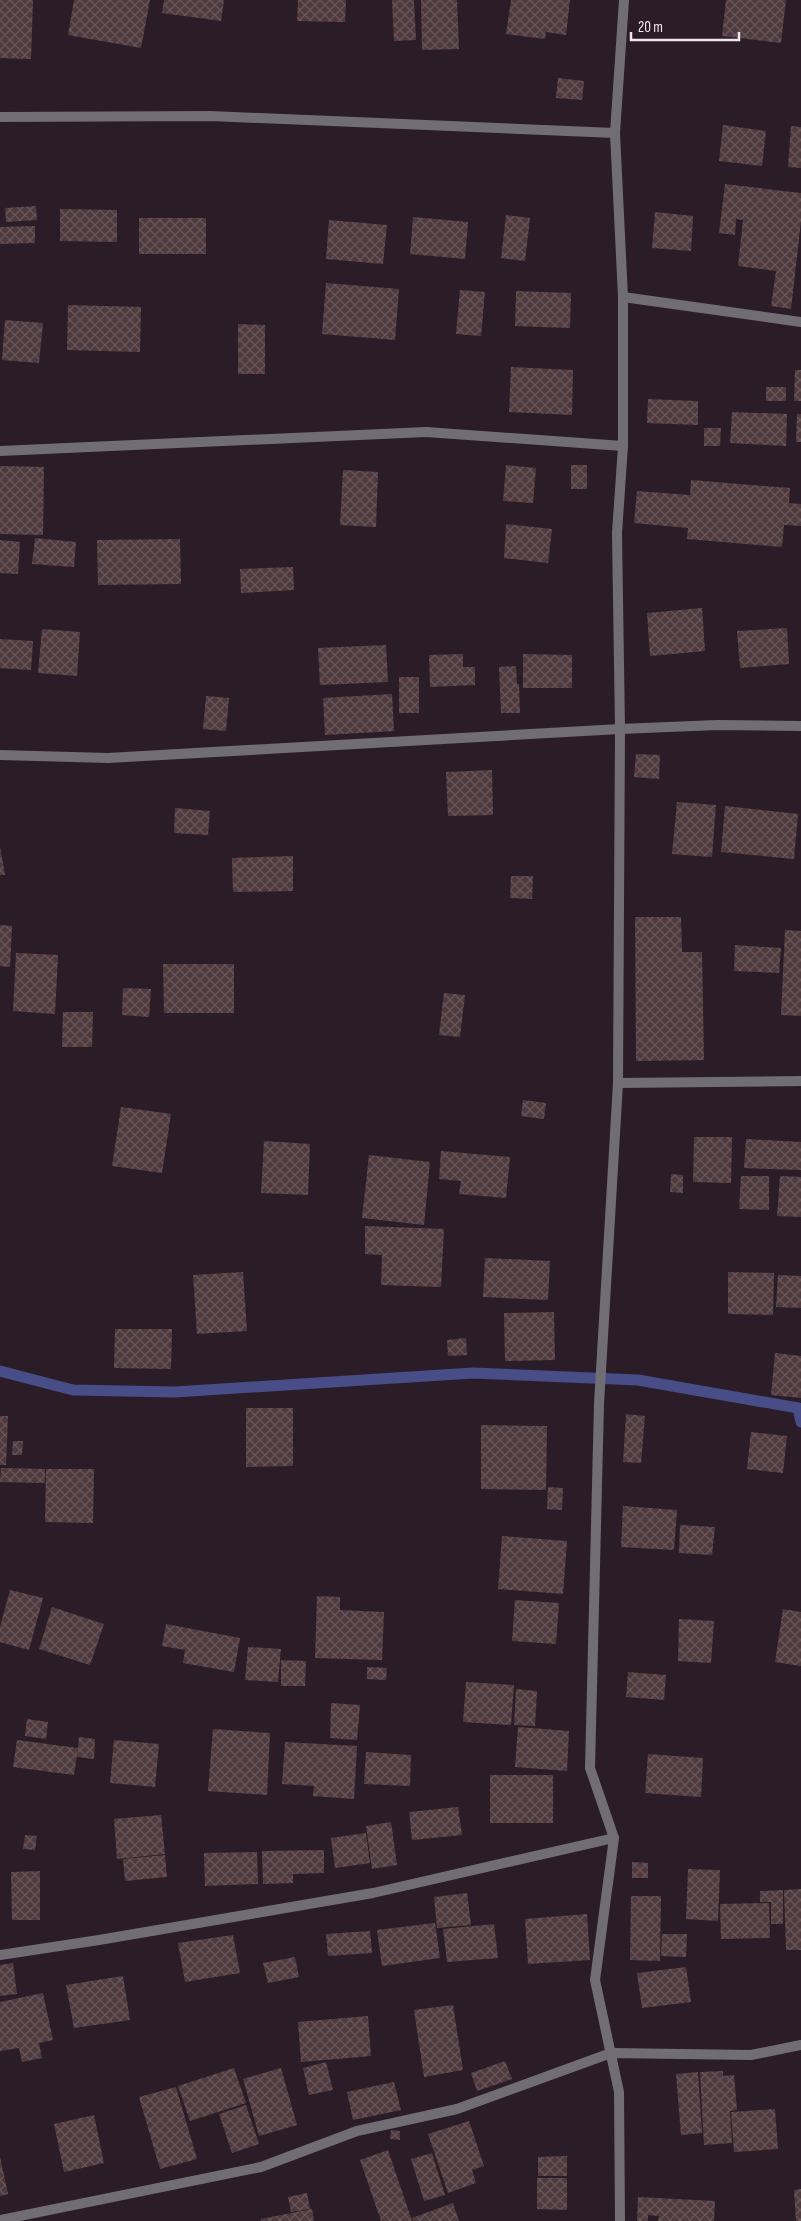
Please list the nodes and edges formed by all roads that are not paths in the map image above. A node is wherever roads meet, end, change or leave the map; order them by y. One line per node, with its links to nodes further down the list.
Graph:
1 (624, 0): 3 (street)
2 (0, 116): 3 (street)
3 (615, 132): 4 (street)
4 (623, 297): 5 (street); 6 (street)
5 (801, 322)
6 (623, 446): 7 (street); 9 (street)
7 (0, 451)
8 (801, 726): 9 (street)
9 (620, 729): 10 (street); 12 (street)
10 (0, 755)
11 (801, 1082): 12 (street)
12 (618, 1083): 13 (street)
13 (614, 1838): 14 (street); 16 (street)
14 (0, 1955)
15 (801, 2045): 16 (street)
16 (611, 2053): 17 (street); 18 (street)
17 (0, 2220)
18 (620, 2221)

